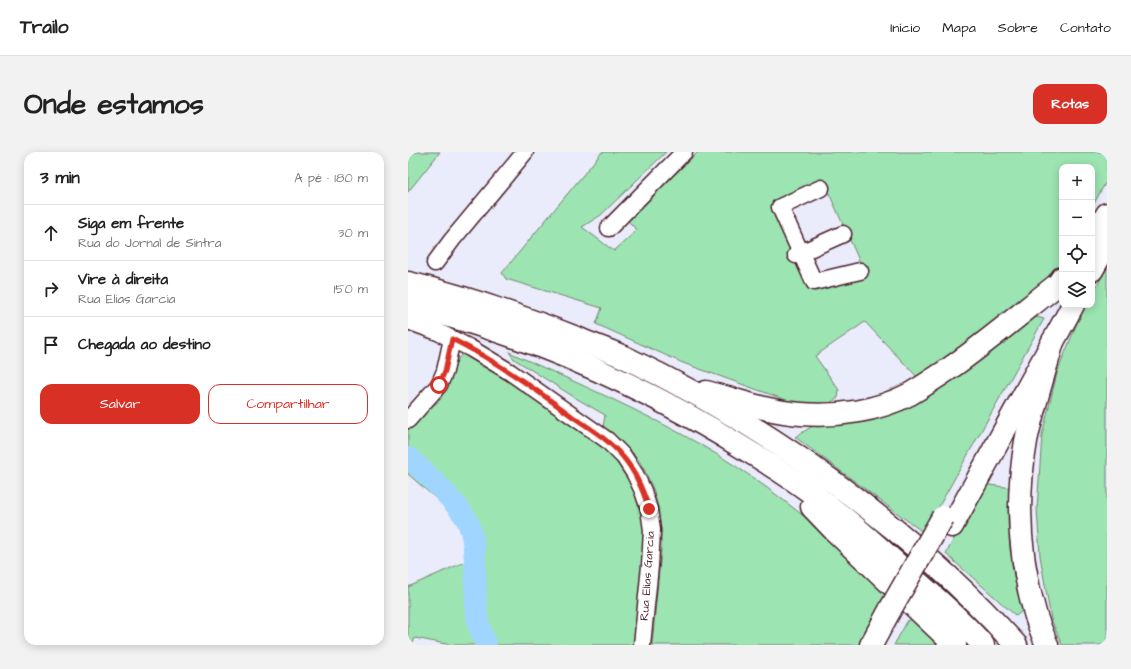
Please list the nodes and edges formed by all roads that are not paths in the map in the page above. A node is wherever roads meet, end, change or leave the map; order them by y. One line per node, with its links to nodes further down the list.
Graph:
1 (525, 152): 10 (street)
2 (684, 152): 5 (street)
3 (821, 188): 9 (street)
4 (1107, 214): 7 (highway)
5 (609, 228)
6 (843, 234): 9 (street)
7 (1095, 236)
8 (1107, 244): 11 (highway)
9 (798, 254): 12 (street)
10 (435, 263)
11 (1095, 265)
12 (860, 271)
13 (1059, 281): 21 (highway)
14 (408, 283): 21 (highway)
15 (1059, 303): 24 (highway)
16 (408, 305): 23 (highway)
17 (1071, 308): 20 (highway)
18 (408, 321): 19 (street, Rua Elias Garcia)
19 (452, 339): 22 (street); 26 (street, Rua Elias Garcia)
20 (1053, 341): 24 (highway); 32 (highway)
21 (676, 384): 31 (highway)
22 (408, 420)
23 (770, 465): 29 (highway); 30 (highway)
24 (948, 522): 25 (highway)
25 (897, 612): 27 (highway); 28 (highway)
26 (642, 645)
27 (871, 645)
28 (886, 645)
29 (955, 645)
30 (983, 645)
31 (1016, 645)
32 (1047, 645)

